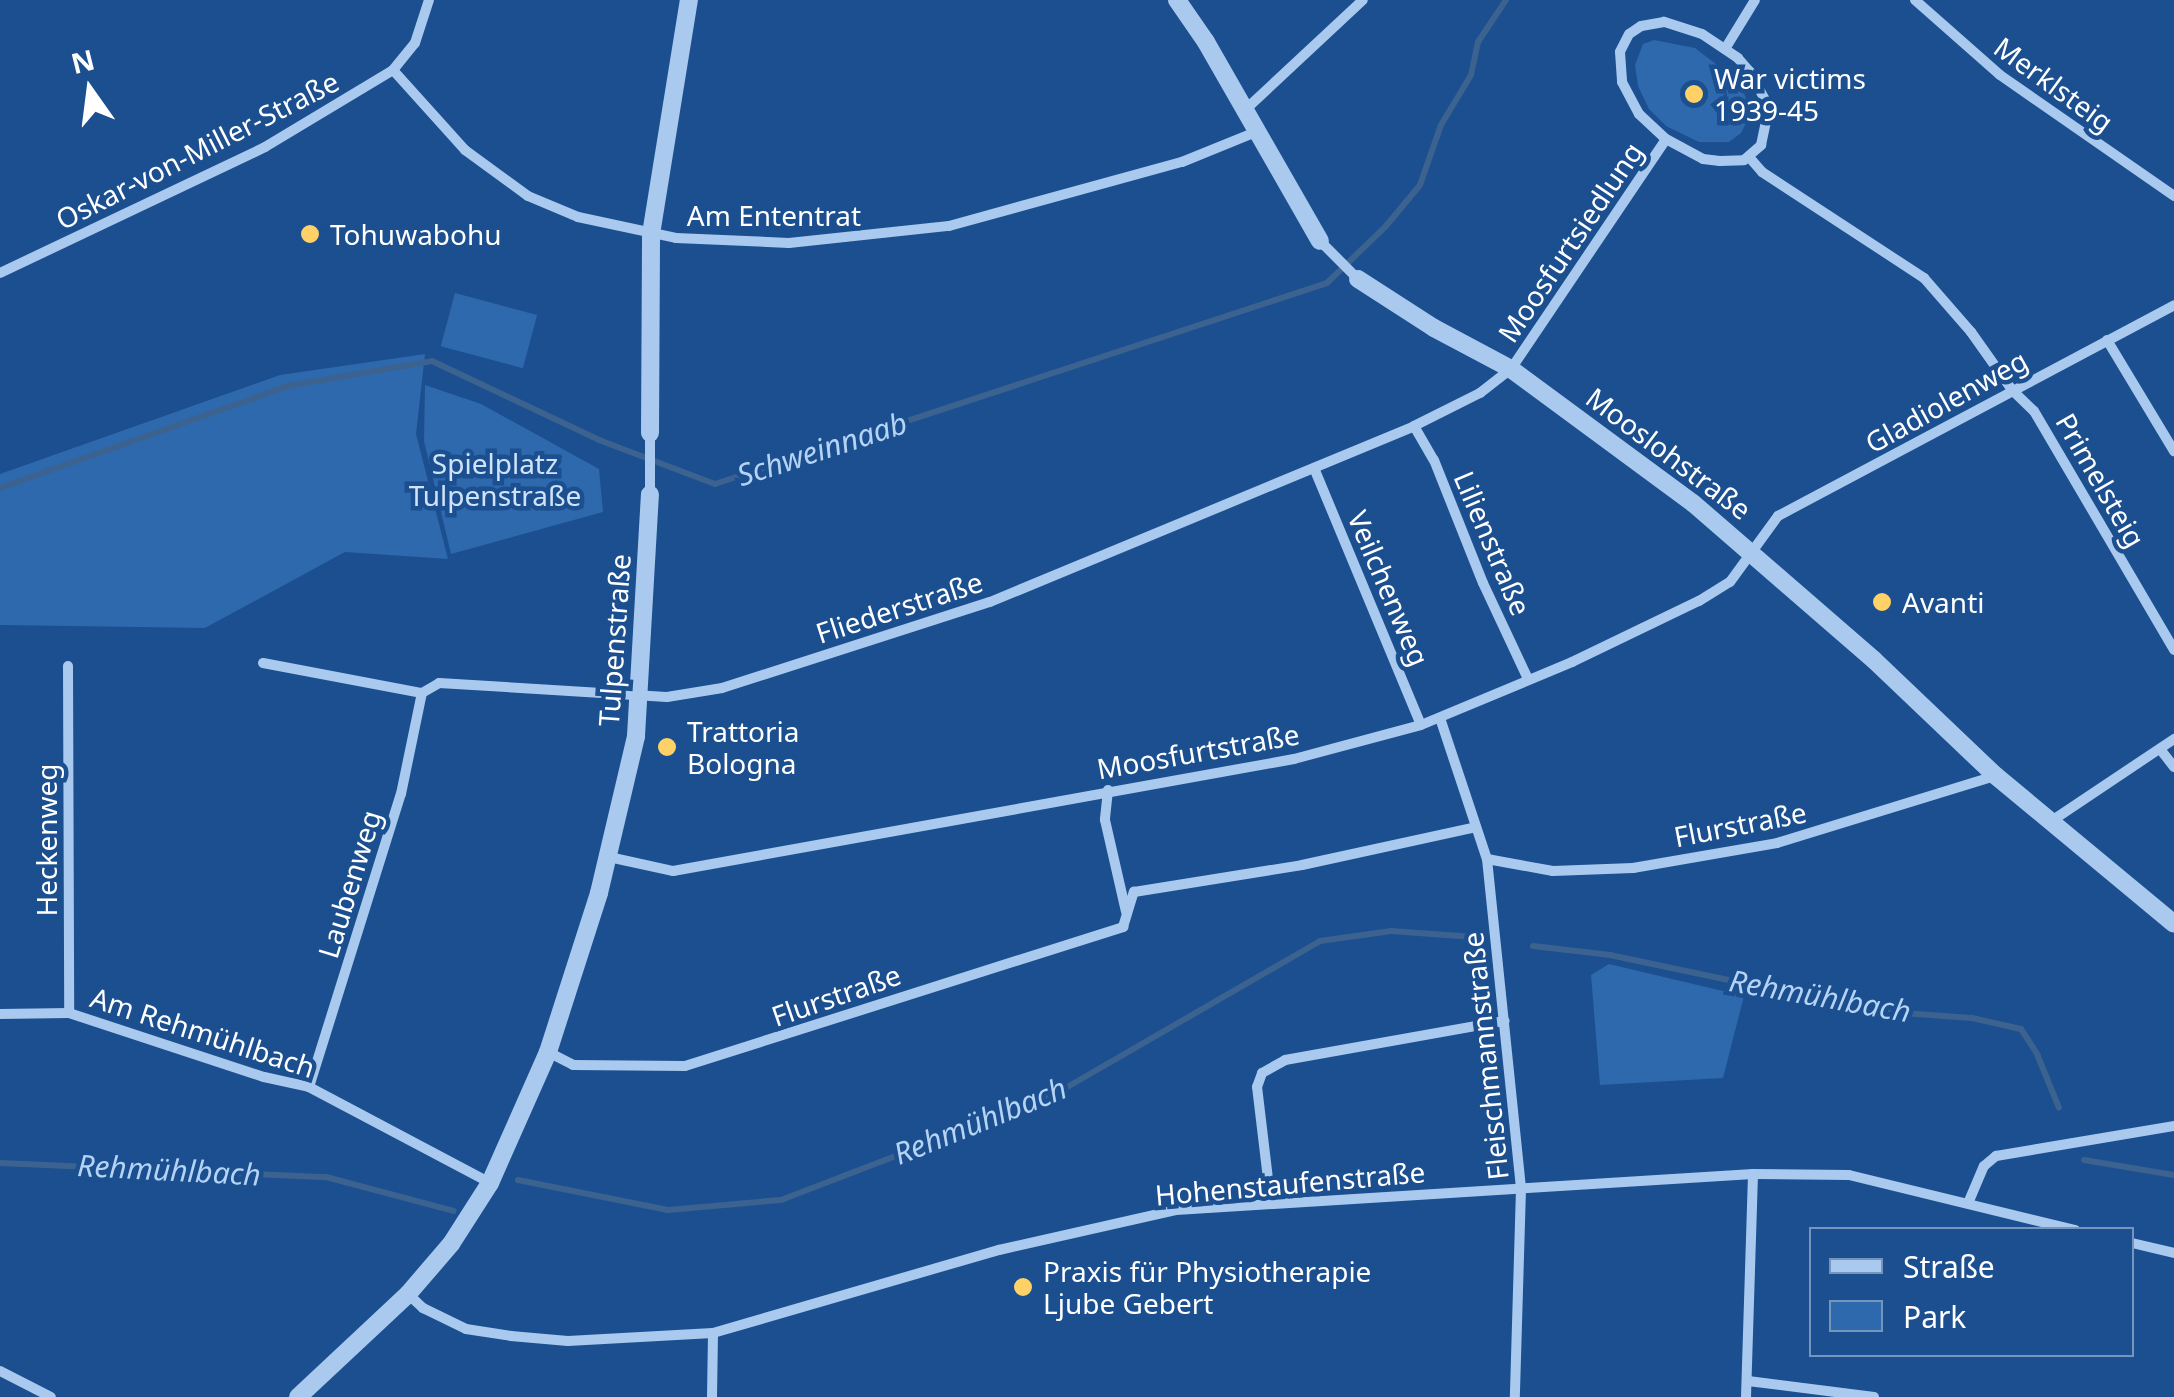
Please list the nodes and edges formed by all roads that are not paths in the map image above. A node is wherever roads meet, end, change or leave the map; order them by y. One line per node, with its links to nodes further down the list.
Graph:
1 (429, 0): 8 (street, Oskar-von-Miller-Straße)
2 (689, 0): 14 (street, Tulpenstraße)
3 (1177, 0): 9 (street, Mooslohstraße)
4 (1363, 0): 9 (street)
5 (1755, 0): 7 (street)
6 (1914, 0): 13 (street, Merklsteig)
7 (1725, 48): 11 (street, Moosfurtsiedlung); 12 (street, Moosfurtsiedlung)
8 (393, 70): 14 (street, Am Ententrat); 16 (street, Oskar-von-Miller-Straße)
9 (1244, 111): 10 (street, Mooslohstraße)
10 (1256, 132): 14 (street, Am Ententrat); 15 (street, Mooslohstraße)
11 (1666, 139): 12 (street, Moosfurtsiedlung); 20 (street, Moosfurtsiedlung)
12 (1748, 157): 21 (street)
13 (2174, 196)
14 (651, 234): 23 (street, Tulpenstraße)
15 (1320, 241): 17 (street, Mooslohstraße)
16 (0, 274)
17 (1358, 278): 20 (street, Mooslohstraße)
18 (2174, 304): 19 (street, Gladiolenweg)
19 (2106, 340): 21 (street, Gladiolenweg); 24 (street)
20 (1511, 369): 22 (street, Fliederstraße); 27 (street, Mooslohstraße)
21 (2012, 390): 27 (street, Gladiolenweg); 28 (street, Primelsteig)
22 (1414, 426): 25 (street, Fliederstraße); 31 (street, Lilienstraße)
23 (650, 432): 26 (street, Tulpenstraße)
24 (2174, 451)
25 (1314, 468): 33 (street, Fliederstraße); 35 (street, Veilchenweg)
26 (650, 494): 33 (street, Tulpenstraße)
27 (1751, 550): 31 (street, Moosfurtstraße); 39 (street, Mooslohstraße)
28 (2174, 650)
29 (263, 663): 32 (street, Fliederstraße)
30 (68, 666): 47 (street, Heckenweg)
31 (1528, 679): 34 (street, Moosfurtstraße)
32 (422, 693): 33 (street, Fliederstraße); 51 (street, Laubenweg)
33 (641, 696): 43 (street, Tulpenstraße)
34 (1440, 718): 35 (street, Moosfurtstraße); 42 (street, Fleischmannstraße)
35 (1421, 725): 40 (street, Moosfurtstraße)
36 (2174, 739): 37 (street)
37 (2160, 749): 38 (street); 41 (street)
38 (2174, 767)
39 (1996, 776): 41 (street, Mooslohstraße); 44 (street, Flurstraße)
40 (1108, 790): 43 (street, Moosfurtstraße); 45 (street)
41 (2053, 820): 46 (street, Mooslohstraße)
42 (1476, 827): 44 (street, Fleischmannstraße); 45 (street, Flurstraße)
43 (608, 857): 50 (street, Tulpenstraße)
44 (1487, 859): 49 (street, Fleischmannstraße)
45 (1127, 915): 50 (street, Flurstraße)
46 (2174, 924)
47 (70, 1013): 48 (street, Am Rehmühlbach); 51 (street, Am Rehmühlbach)
48 (0, 1014)
49 (1504, 1021): 55 (street, Fleischmannstraße); 57 (street)
50 (548, 1052): 54 (street, Tulpenstraße)
51 (308, 1087): 54 (street, Am Rehmühlbach)
52 (2174, 1126): 56 (street)
53 (1753, 1174): 55 (street, Hohenstaufenstraße); 56 (street, Hohenstaufenstraße); 64 (street)
54 (490, 1183): 61 (street, Tulpenstraße)
55 (1521, 1190): 57 (street, Hohenstaufenstraße); 68 (street, Fleischmannstraße)
56 (1969, 1201): 58 (street, Hohenstaufenstraße)
57 (1271, 1204): 62 (street, Hohenstaufenstraße)
58 (2064, 1227)
59 (2134, 1243): 60 (street)
60 (2174, 1253)
61 (408, 1294): 62 (street, Hohenstaufenstraße); 66 (street, Tulpenstraße)
62 (713, 1333): 67 (street)
63 (0, 1371): 65 (street)
64 (1748, 1381): 69 (street); 70 (street)
65 (51, 1397)
66 (298, 1397)
67 (712, 1397)
68 (1515, 1397)
69 (1746, 1397)
70 (1874, 1397)

